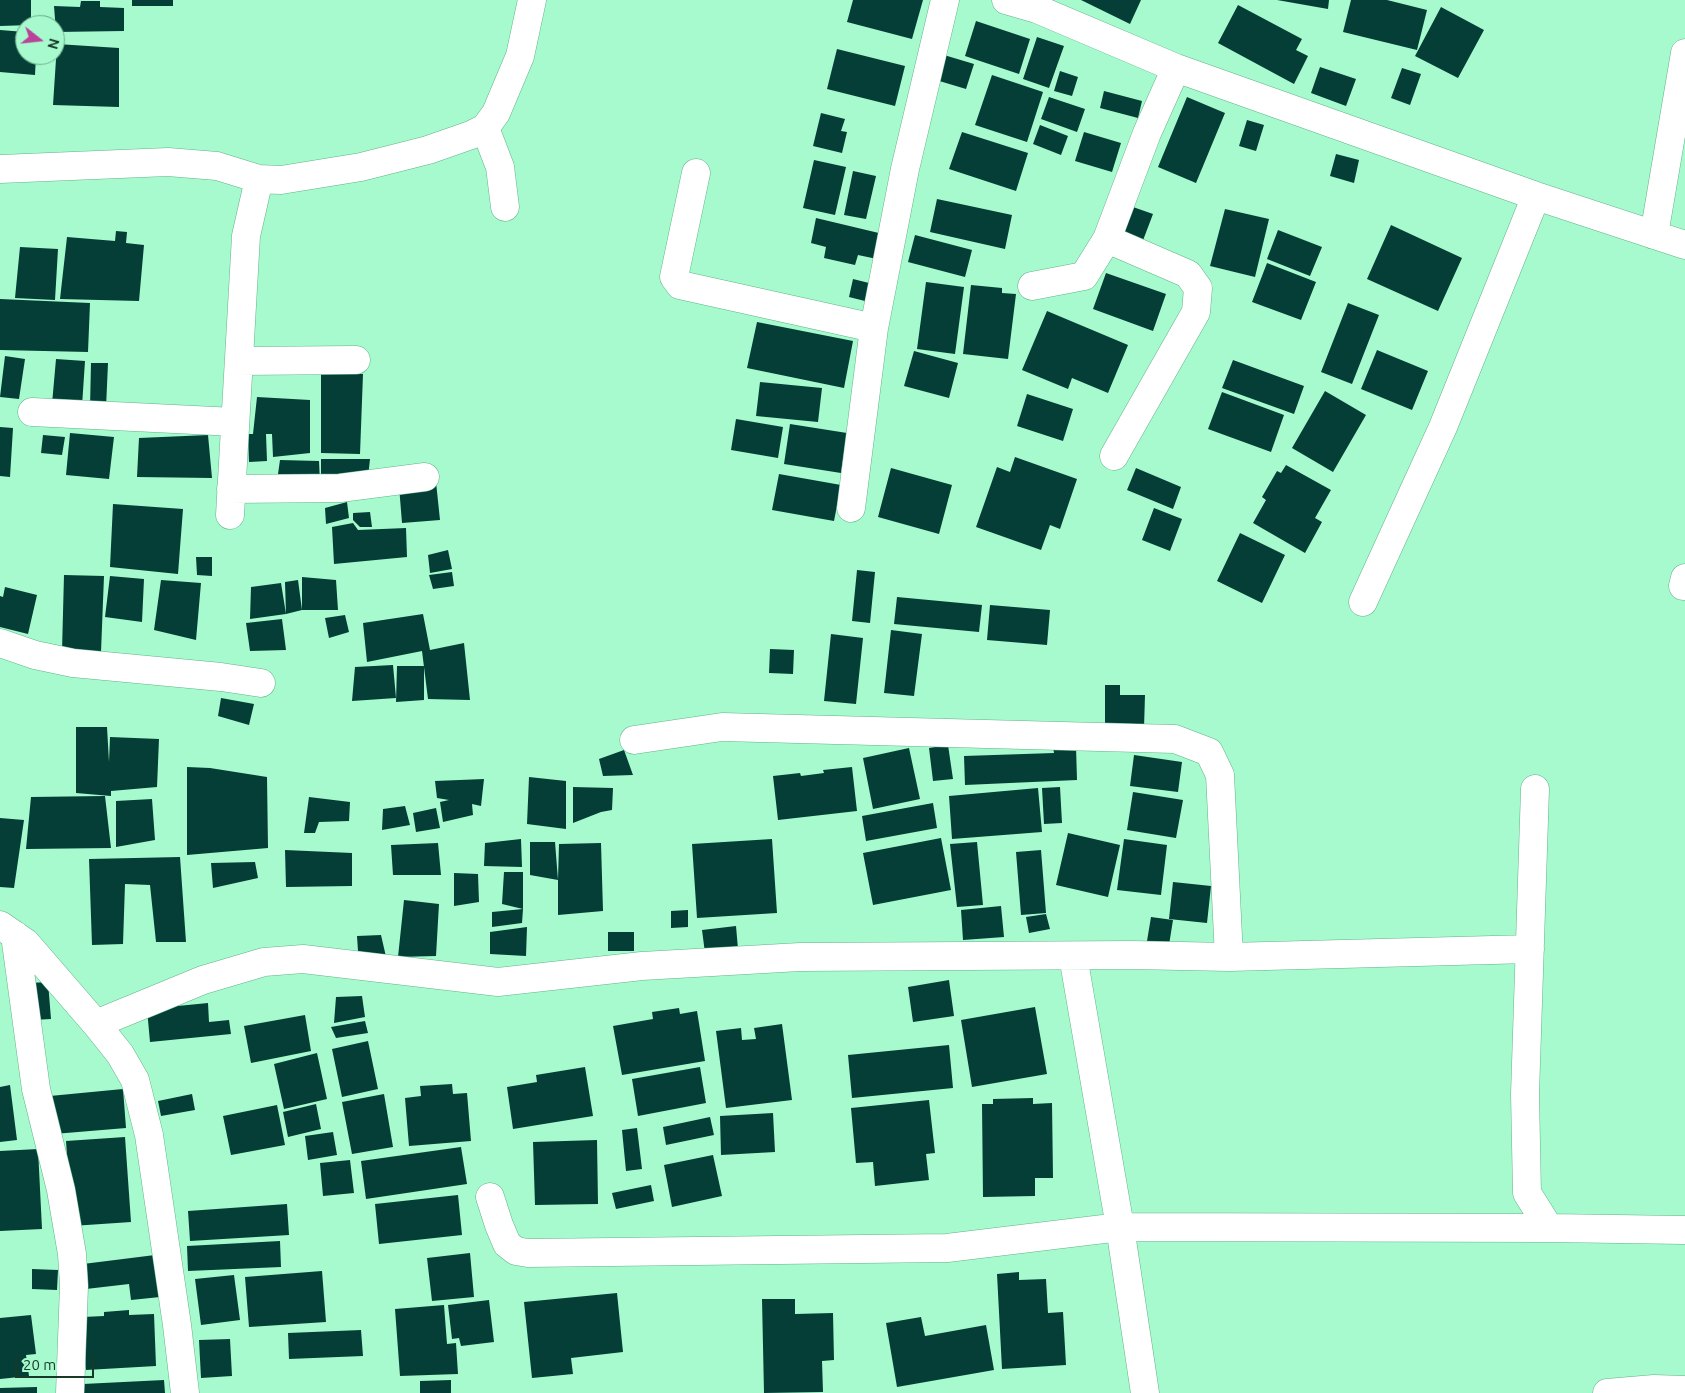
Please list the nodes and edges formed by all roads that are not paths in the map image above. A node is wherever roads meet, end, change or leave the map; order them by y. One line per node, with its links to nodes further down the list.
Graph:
1 (532, 0): 6 (street)
2 (945, 0): 16 (street)
3 (1006, 0): 5 (street)
4 (1685, 53): 12 (street)
5 (1176, 68): 10 (street); 13 (street)
6 (485, 128): 9 (street); 11 (street)
7 (0, 169): 9 (street)
8 (696, 173): 16 (street)
9 (259, 179): 18 (street)
10 (1536, 196): 12 (street); 24 (street)
11 (505, 207)
12 (1654, 236): 14 (street)
13 (1107, 239): 15 (street); 21 (street)
14 (1685, 245)
15 (1032, 286)
16 (874, 328): 23 (street)
17 (356, 360): 18 (street)
18 (239, 361): 20 (street)
19 (32, 412): 20 (street)
20 (235, 422): 22 (street)
21 (1114, 456)
22 (425, 477)
23 (851, 508)
24 (1363, 602)
25 (0, 643): 26 (street)
26 (261, 683)
27 (634, 740): 32 (street)
28 (1535, 789): 30 (street)
29 (7, 930): 33 (street); 39 (street)
30 (1530, 950): 32 (street); 36 (street)
31 (1072, 956): 32 (street); 33 (street); 35 (street)
32 (1229, 957)
33 (96, 1024): 40 (street)
34 (490, 1197): 35 (street)
35 (1120, 1227): 36 (street); 41 (street)
36 (1549, 1228): 37 (street)
37 (1685, 1230)
38 (1685, 1390): 42 (street)
39 (70, 1393)
40 (185, 1393)
41 (1145, 1393)
42 (1607, 1393)

